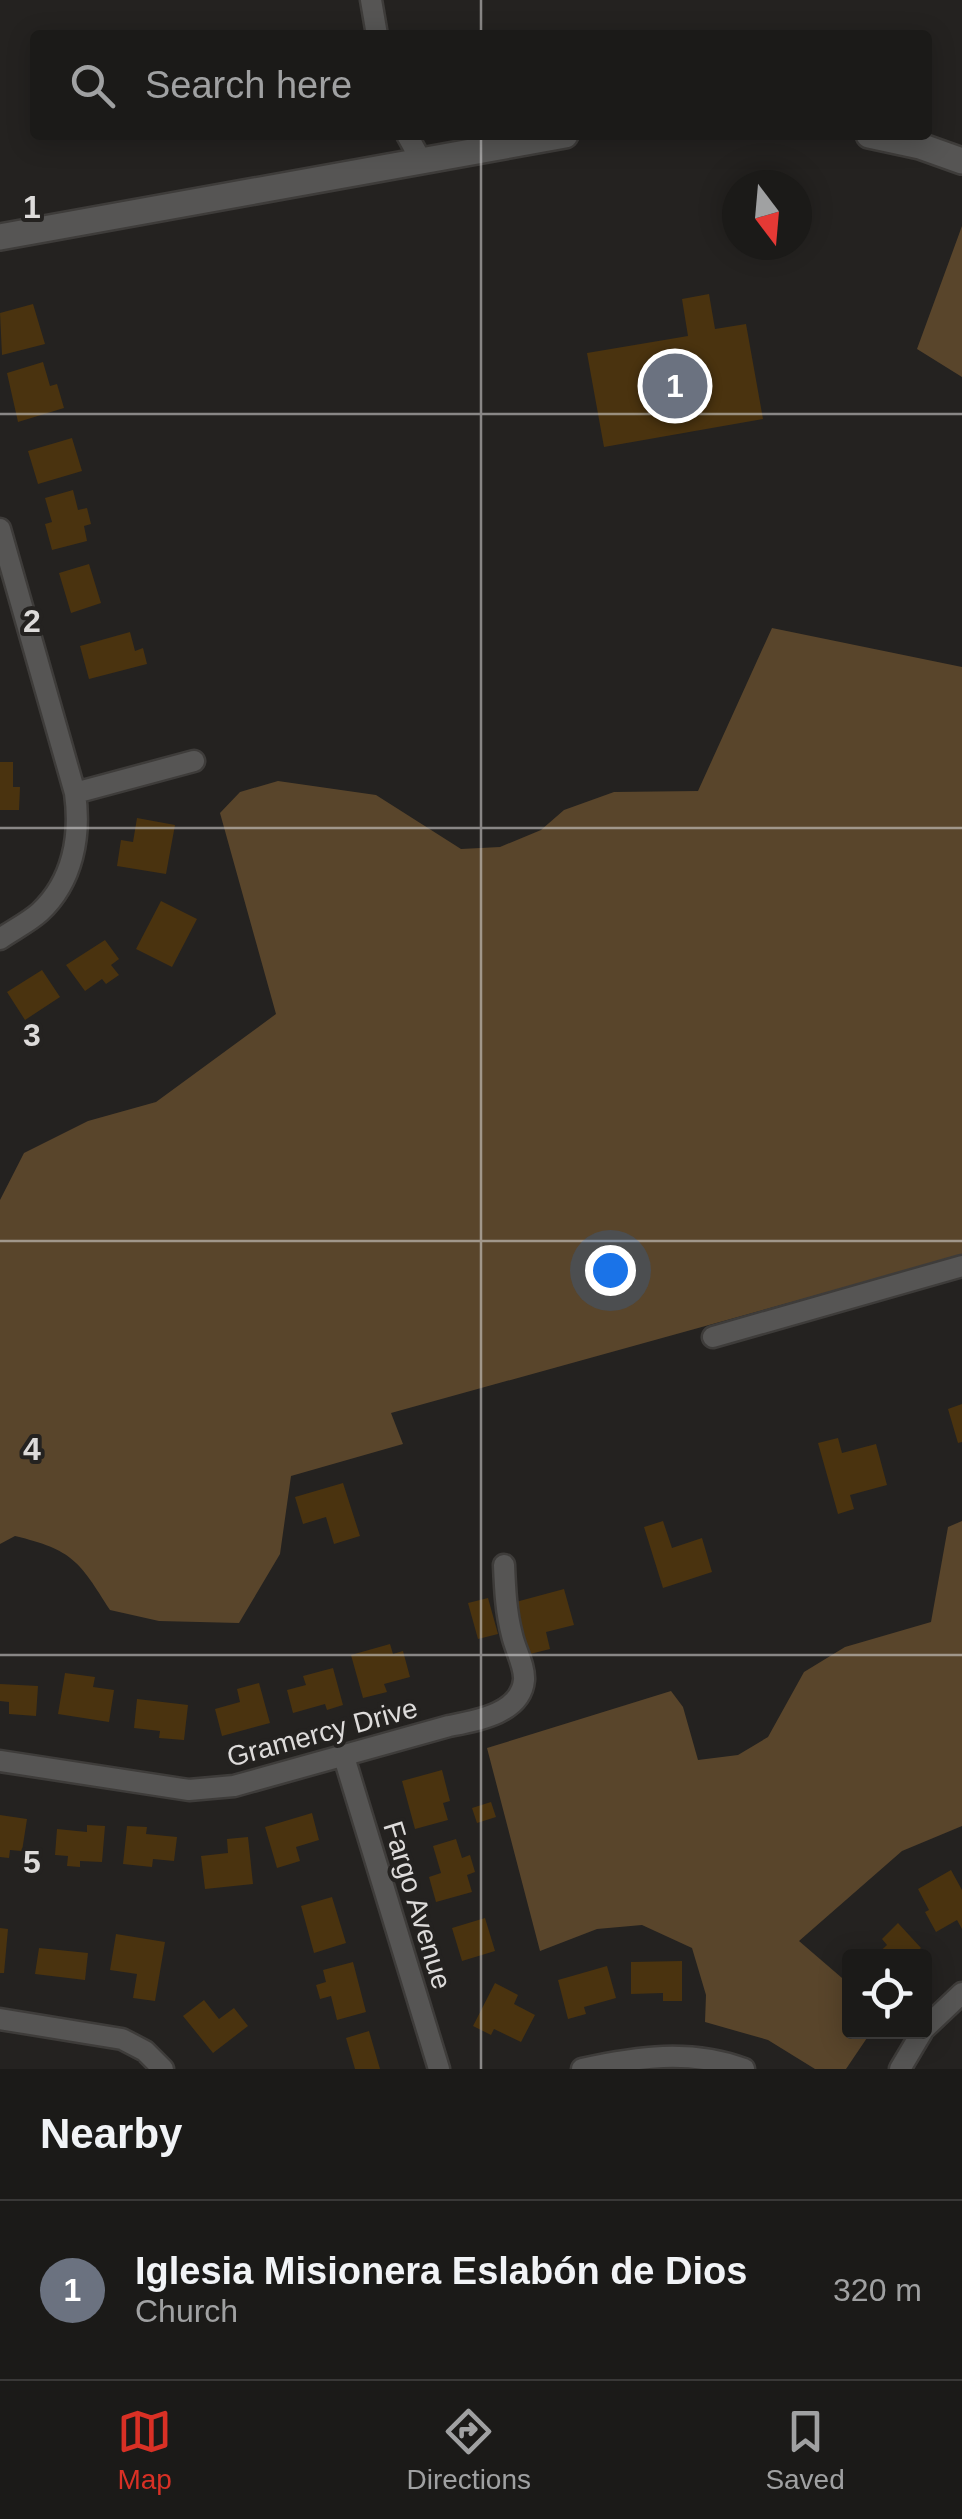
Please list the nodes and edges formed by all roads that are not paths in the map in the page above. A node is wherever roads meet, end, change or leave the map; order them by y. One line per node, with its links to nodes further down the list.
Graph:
1 (371, 0): 2 (street)
2 (377, 30)
3 (410, 140): 7 (street)
4 (539, 140): 7 (street)
5 (892, 140): 6 (street)
6 (962, 161)
7 (422, 162): 8 (street)
8 (0, 237)
9 (0, 529): 11 (street)
10 (194, 762): 11 (street)
11 (74, 793): 12 (street)
12 (0, 939)
13 (962, 1266): 14 (street)
14 (713, 1337)
15 (504, 1565): 16 (street, Gramercy Drive)
16 (344, 1756): 17 (street, Gramercy Drive); 23 (street, Fargo Avenue)
17 (0, 1761)
18 (962, 1994): 20 (street)
19 (0, 2019): 22 (street)
20 (932, 2022)
21 (918, 2039): 26 (street)
22 (163, 2069)
23 (440, 2069)
24 (582, 2069): 25 (street)
25 (744, 2069)
26 (900, 2069)

